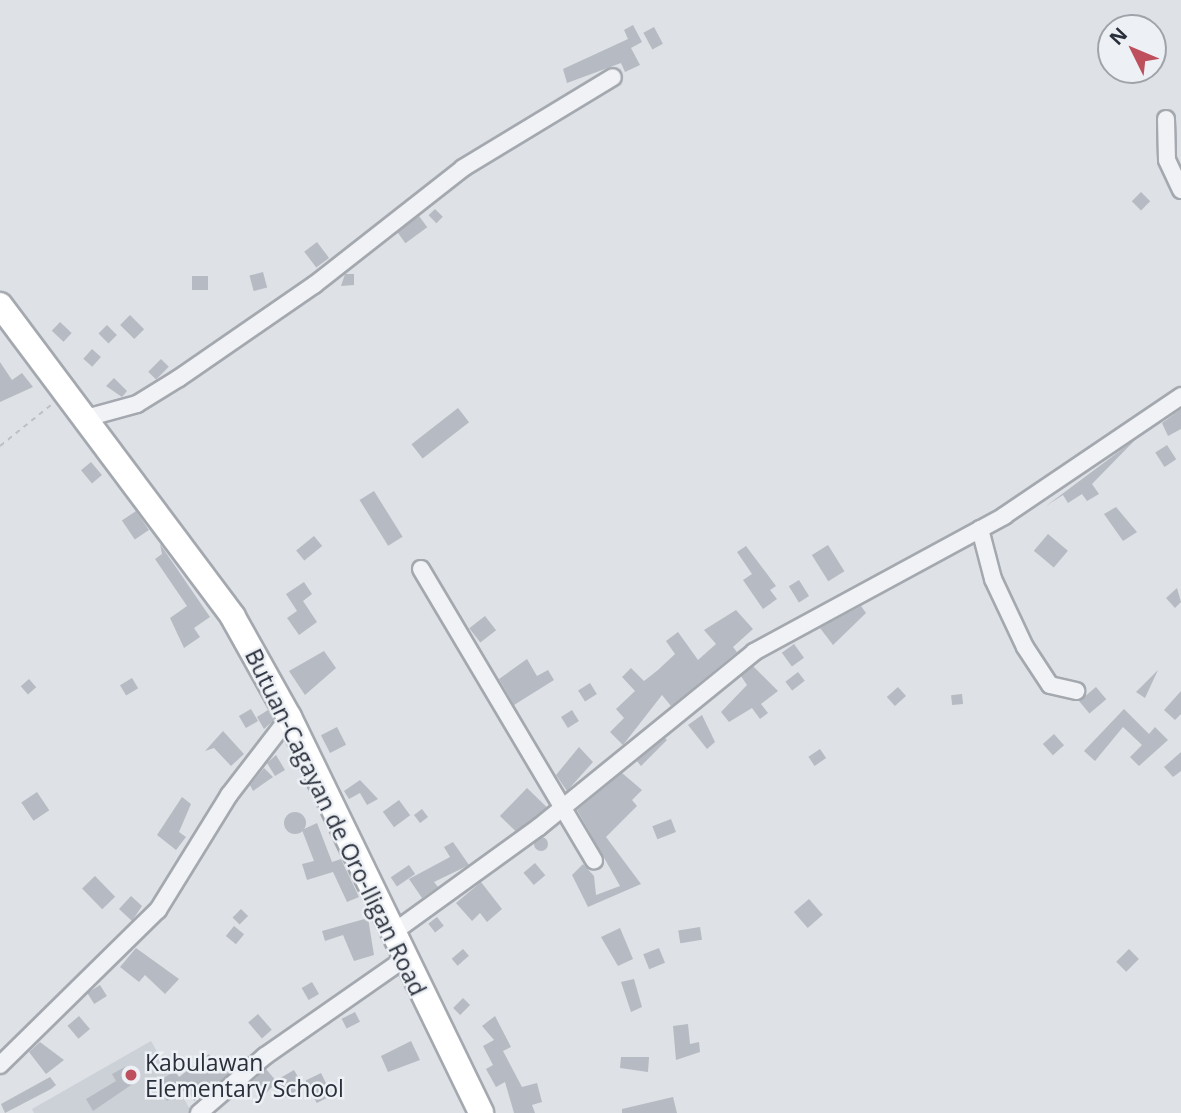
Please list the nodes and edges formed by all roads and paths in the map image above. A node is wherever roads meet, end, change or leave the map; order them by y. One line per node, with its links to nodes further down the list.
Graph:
1 (613, 77): 7 (street)
2 (1166, 119): 3 (street)
3 (1181, 190)
4 (0, 305): 5 (highway, Butuan-Cagayan de Oro-Iligan Road)
5 (67, 392): 7 (highway, Butuan-Cagayan de Oro-Iligan Road); 8 (path)
6 (1181, 396): 9 (street)
7 (86, 418): 12 (highway, Butuan-Cagayan de Oro-Iligan Road)
8 (0, 446)
9 (980, 529): 11 (street); 13 (street)
10 (421, 569): 13 (street)
11 (1076, 691)
12 (289, 717): 15 (highway, Butuan-Cagayan de Oro-Iligan Road); 17 (street)
13 (560, 809): 14 (street); 15 (street)
14 (594, 860)
15 (391, 934): 16 (highway, Butuan-Cagayan de Oro-Iligan Road)
16 (404, 959): 18 (street); 19 (highway, Butuan-Cagayan de Oro-Iligan Road)
17 (0, 1065)
18 (200, 1113)
19 (481, 1113)

